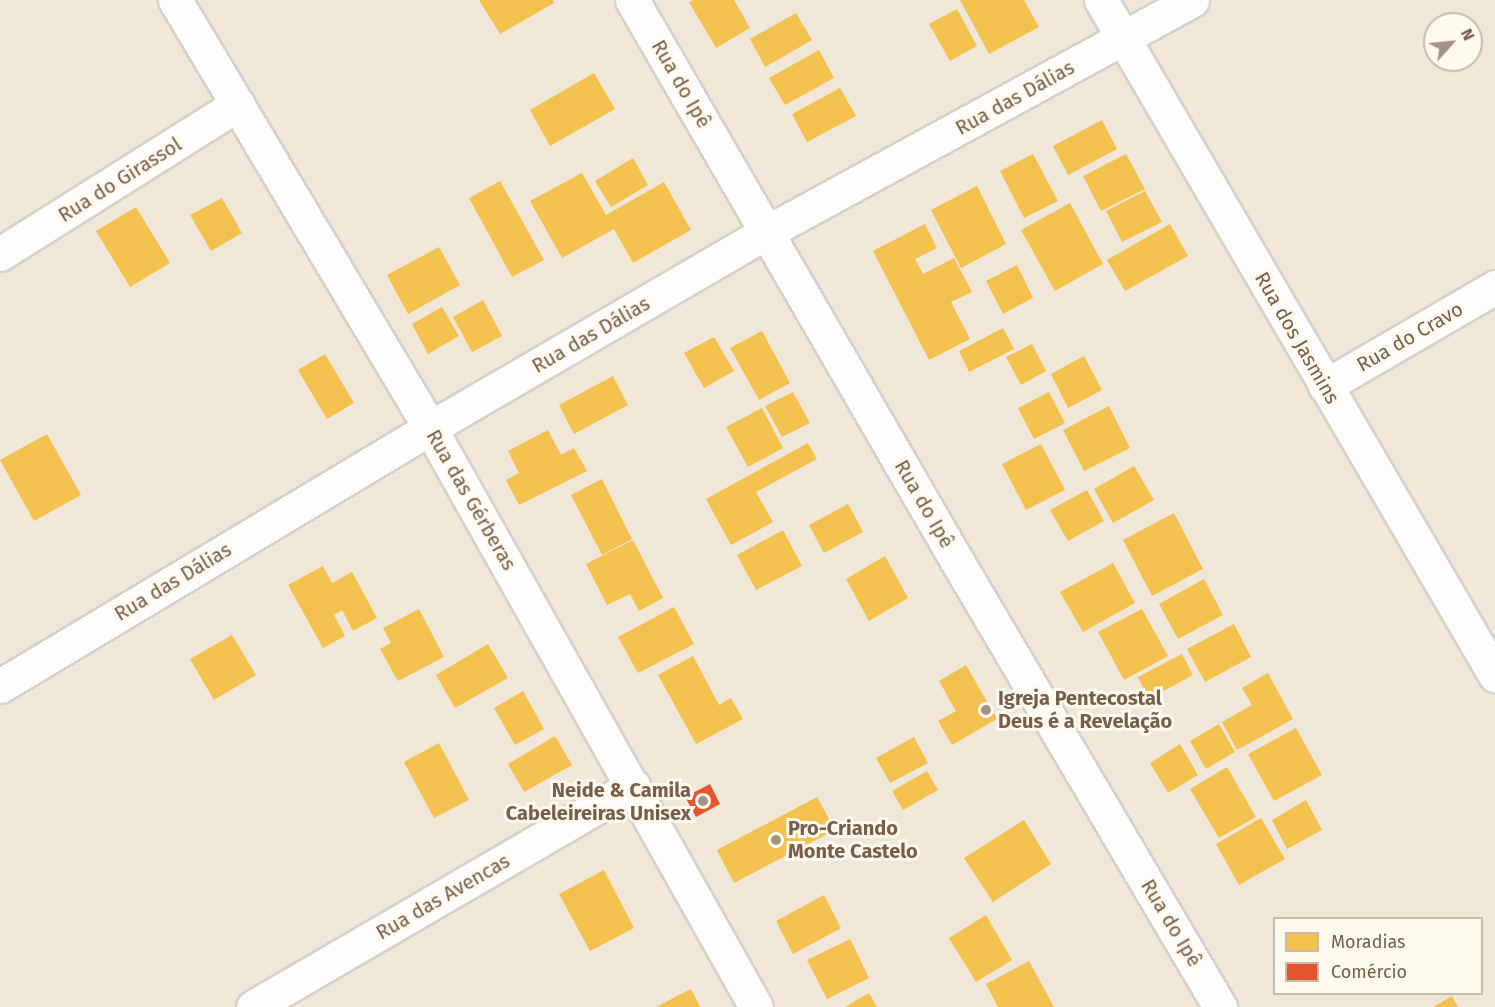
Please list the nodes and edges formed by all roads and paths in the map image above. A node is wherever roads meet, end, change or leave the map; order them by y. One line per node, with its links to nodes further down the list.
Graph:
1 (175, 0): 6 (street, Rua das Gérberas)
2 (632, 0): 7 (street, Rua do Ipê)
3 (1101, 0): 5 (street, Rua dos Jasmins)
4 (1192, 0): 5 (street, Rua das Dálias)
5 (1123, 39): 7 (street, Rua das Dálias); 10 (street, Rua dos Jasmins)
6 (238, 104): 8 (street, Rua do Girassol); 11 (street, Rua das Gérberas)
7 (768, 232): 11 (street, Rua das Dálias); 17 (street, Rua do Ipê)
8 (0, 254)
9 (1495, 287): 10 (street, Rua do Cravo)
10 (1325, 386): 12 (street, Rua dos Jasmins)
11 (430, 428): 13 (street, Rua das Dálias); 14 (street, Rua das Gérberas)
12 (1495, 675)
13 (0, 686)
14 (633, 786): 15 (street, Rua das Avencas); 16 (street, Rua das Gérberas)
15 (253, 1007)
16 (756, 1007)
17 (1220, 1007)

